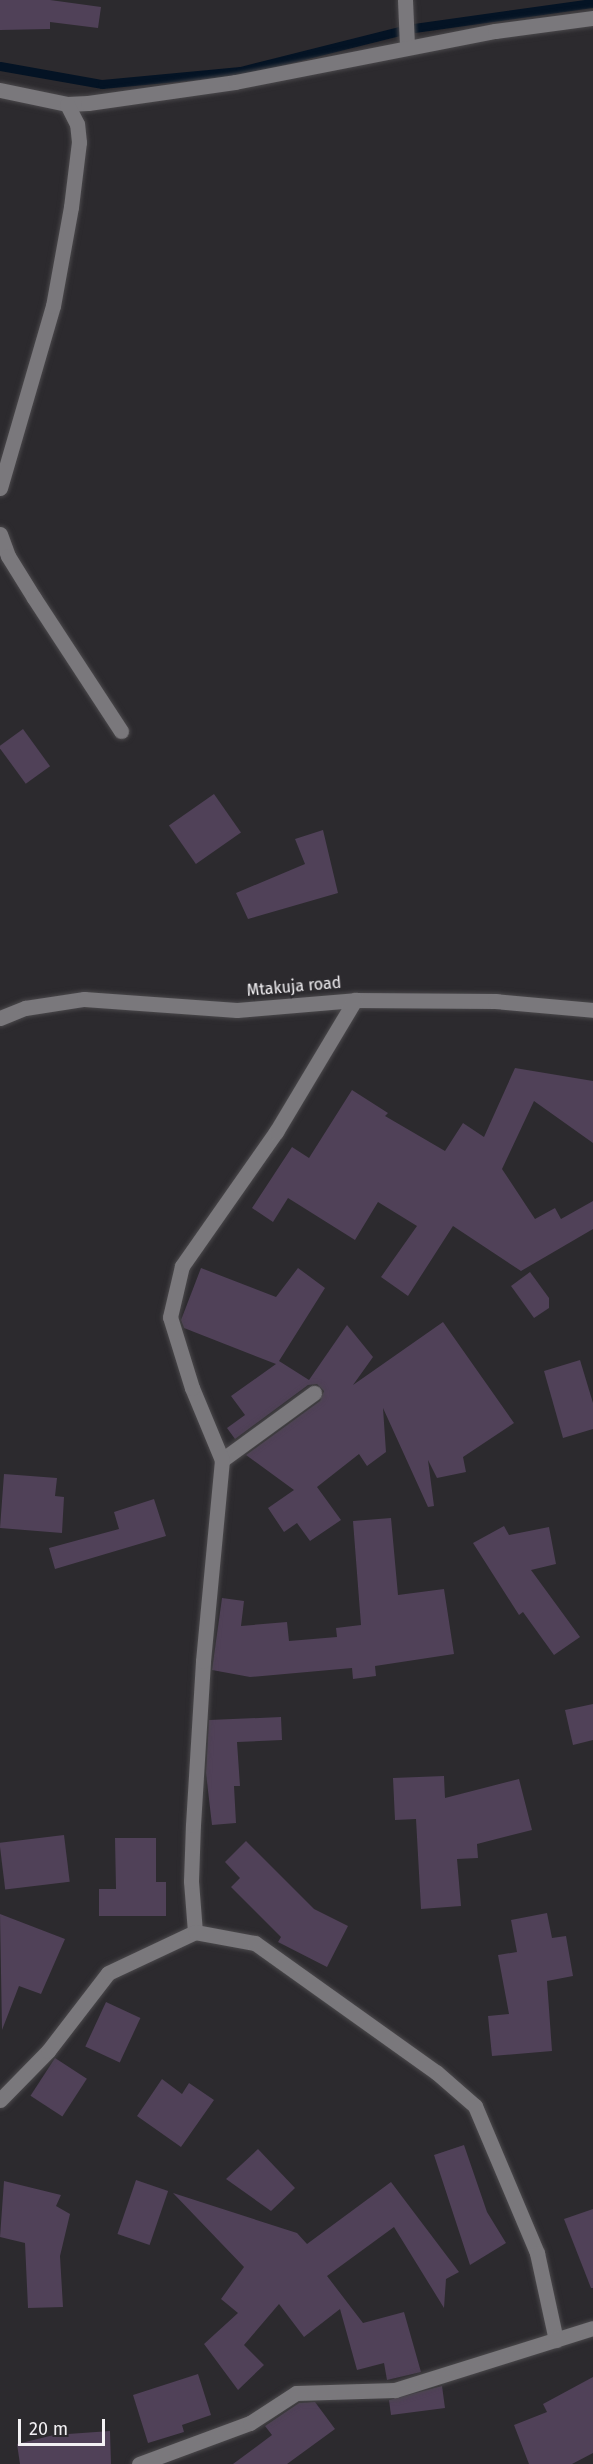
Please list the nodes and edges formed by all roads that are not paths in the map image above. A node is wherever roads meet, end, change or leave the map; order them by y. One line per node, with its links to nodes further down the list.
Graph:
1 (405, 0): 3 (street)
2 (593, 18): 3 (street)
3 (407, 46): 5 (street)
4 (0, 90): 5 (street)
5 (67, 104): 6 (street)
6 (0, 488)
7 (0, 534): 8 (street)
8 (121, 731)
9 (355, 1000): 10 (street, Mtakuja road); 11 (street, Mtakuja road); 13 (street)
10 (593, 1010)
11 (0, 1018)
12 (315, 1393): 13 (street)
13 (222, 1461): 14 (street)
14 (195, 1932): 15 (street); 17 (street)
15 (0, 2100)
16 (593, 2328): 17 (street)
17 (556, 2340): 18 (street)
18 (139, 2464)

